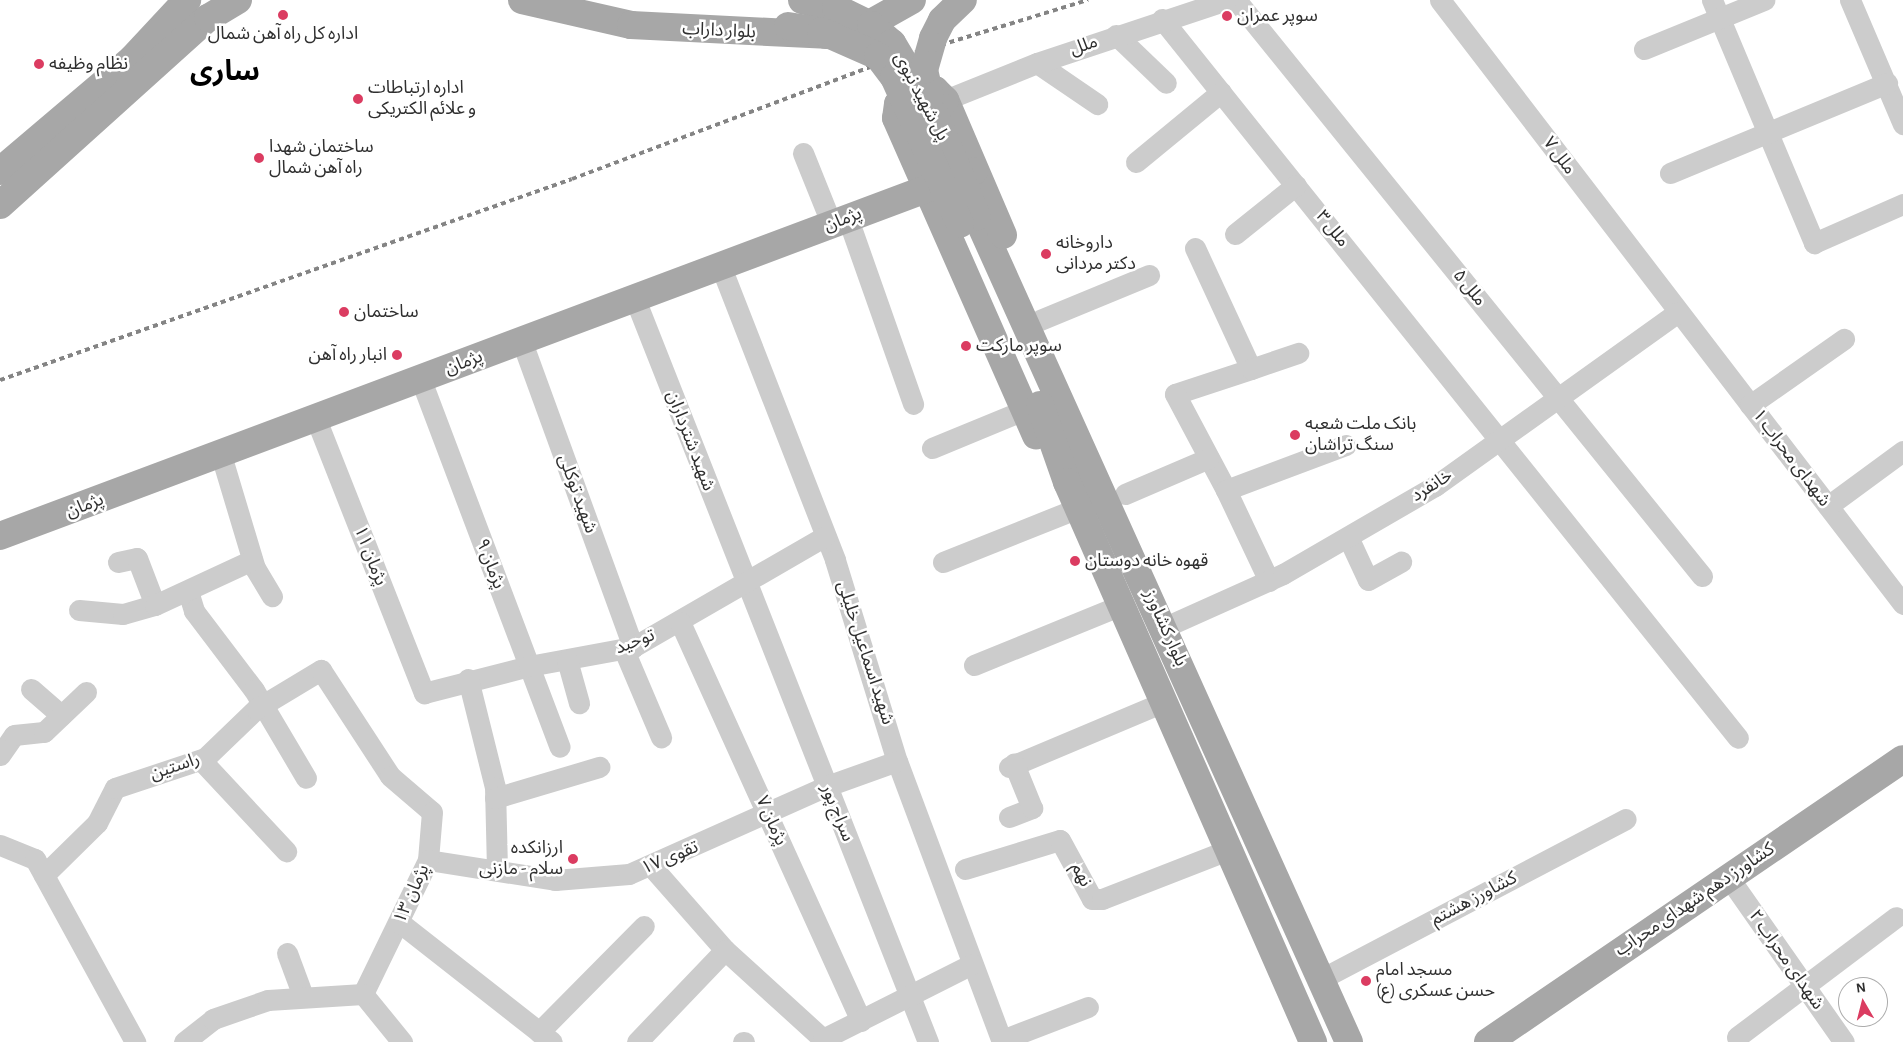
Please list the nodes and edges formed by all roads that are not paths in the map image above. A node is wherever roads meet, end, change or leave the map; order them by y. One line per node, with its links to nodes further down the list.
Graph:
1 (238, 0): 35 (main road)
2 (522, 0): 16 (main road, بلوار داراب)
3 (583, 0): 36 (main road, پل شهید نبوی, bridge)
4 (802, 0): 24 (main road, پل شهید نبوی, bridge)
5 (851, 0): 16 (main road)
6 (963, 0): 24 (main road, bridge)
7 (1226, 0): 15 (street, ملل)
8 (1236, 0): 50 (street, ملل ۵)
9 (1440, 0): 43 (street, ملل ۷)
10 (1764, 0): 14 (street)
11 (1850, 0): 21 (street)
12 (896, 3): 16 (main road, بلوار داراب)
13 (178, 6): 29 (main road)
14 (1716, 9): 18 (street); 26 (street)
15 (1162, 19): 17 (street, ملل); 22 (street, ملل ۳)
16 (837, 33)
17 (1116, 35): 19 (street, ملل); 20 (street)
18 (1644, 49)
19 (1037, 62): 23 (street); 24 (street, ملل)
20 (1166, 83)
21 (1887, 83): 25 (street); 26 (street)
22 (1221, 92): 28 (street); 32 (street, ملل ۳)
23 (1097, 104)
24 (940, 107): 30 (main road); 33 (main road); 36 (main road, پل شهید نبوی, bridge)
25 (1903, 124)
26 (1768, 132): 31 (street); 34 (street)
27 (803, 153): 37 (street)
28 (1136, 162)
29 (0, 171)
30 (974, 171): 33 (main road, پژمان); 44 (main road)
31 (1670, 173)
32 (1296, 185): 38 (street); 55 (street, ملل ۳)
33 (928, 188): 37 (main road, پژمان); 53 (main road)
34 (1903, 204)
35 (0, 205)
36 (968, 220): 61 (main road, بلوار کشاورز); 62 (main road, بلوار کشاورز)
37 (840, 222): 40 (main road, پژمان); 51 (street)
38 (1235, 234)
39 (1195, 248): 48 (street)
40 (721, 267): 42 (main road, پژمان); 68 (street, شهید اسماعیل خلیلی)
41 (1149, 275): 44 (street)
42 (635, 299): 46 (main road, پژمان); 76 (street, شهید شترداران)
43 (1678, 312): 50 (street, خانفرد); 52 (street, شهدای محراب ۱)
44 (1040, 320): 61 (main road)
45 (1844, 339): 52 (street)
46 (522, 342): 49 (main road, پژمان); 85 (street, شهید توکلی)
47 (1298, 353): 48 (street)
48 (1251, 369): 60 (street)
49 (421, 380): 54 (main road, پژمان); 88 (street, پژمان ۹)
50 (1560, 400): 55 (street, خانفرد); 74 (street, ملل ۵)
51 (913, 404)
52 (1750, 405): 65 (street, شهدای محراب ۱)
53 (1024, 410): 57 (street); 62 (main road)
54 (316, 419): 59 (main road, پژمان); 93 (street, پژمان ۱۱)
55 (1502, 440): 69 (street, خانفرد); 99 (street, ملل ۳)
56 (1346, 445): 63 (street)
57 (932, 448)
58 (1903, 451): 65 (street)
59 (221, 455): 67 (main road, پژمان); 70 (street)
60 (1209, 458): 63 (street); 64 (street)
61 (1094, 470): 84 (main road, بلوار کشاورز)
62 (1067, 482): 66 (main road, بلوار کشاورز)
63 (1226, 490): 75 (street)
64 (1124, 494)
65 (1828, 506): 79 (street, شهدای محراب ۱)
66 (1078, 508): 72 (street); 81 (main road, بلوار کشاورز)
67 (0, 536)
68 (825, 536): 76 (street, توحید); 104 (street, شهید اسماعیل خلیلی)
69 (1348, 536): 73 (street); 75 (street, خانفرد)
70 (252, 560): 77 (street); 78 (street)
71 (118, 562): 80 (street)
72 (943, 562)
73 (1401, 562)
74 (1702, 576)
75 (1269, 581): 84 (street, خانفرد)
76 (746, 583): 83 (street, توحید); 107 (street, سراج پور)
77 (188, 591): 80 (street); 96 (street)
78 (272, 596)
79 (1903, 604)
80 (155, 605): 82 (street)
81 (1121, 605): 87 (street); 94 (main road, بلوار کشاورز)
82 (79, 610)
83 (680, 622): 85 (street, توحید); 109 (street, پژمان ۷)
84 (1164, 627): 114 (main road, بلوار کشاورز)
85 (629, 648): 86 (street, توحید); 98 (street, شهید توکلی)
86 (567, 660): 88 (street, توحید); 95 (street)
87 (974, 665)
88 (529, 666): 90 (street, توحید); 100 (street, پژمان ۹)
89 (321, 670): 96 (street, راستین); 116 (street, پژمان ۱۳)
90 (468, 679): 93 (street, توحید); 108 (street)
91 (31, 689): 97 (street)
92 (86, 692): 97 (street)
93 (424, 693)
94 (1164, 702): 110 (street); 115 (main road, بلوار کشاورز)
95 (579, 703)
96 (260, 707): 103 (street, راستین); 106 (street)
97 (61, 715): 101 (street)
98 (661, 738)
99 (1738, 738)
100 (560, 748)
101 (0, 755)
102 (1903, 759): 121 (main road, کشاورز دهم شهدای محراب)
103 (201, 760): 113 (street); 120 (street, راستین)
104 (898, 761): 107 (street, تقوی ۱۷); 127 (street, شهید اسماعیل خلیلی)
105 (599, 767): 108 (street)
106 (306, 778)
107 (827, 786): 109 (street, تقوی ۱۷); 130 (street, سراج پور)
108 (495, 798): 119 (street)
109 (768, 814): 117 (street, تقوی ۱۷); 134 (street, پژمان ۷)
110 (1009, 816)
111 (1626, 819): 128 (street, کشاورز هشتم)
112 (0, 845): 120 (street)
113 (286, 852)
114 (1263, 852): 115 (main road); 128 (main road, بلوار کشاورز)
115 (1231, 857): 118 (street, نهم); 144 (main road, بلوار کشاورز)
116 (428, 860): 119 (street, تقوی ۱۷); 123 (street, پژمان ۱۳)
117 (652, 867): 119 (street, تقوی ۱۷); 125 (street)
118 (965, 869)
119 (497, 870)
120 (44, 875): 139 (street)
121 (1729, 878): 129 (street, شهدای محراب ۲); 146 (main road, کشاورز دهم شهدای محراب)
122 (1896, 917): 129 (street)
123 (400, 922): 132 (street, پژمان ۱۳); 135 (street)
124 (644, 926): 135 (street)
125 (725, 950): 137 (street); 142 (street)
126 (287, 953): 131 (street)
127 (972, 964): 130 (street); 138 (street, شهید اسماعیل خلیلی)
128 (1321, 979): 145 (main road, بلوار کشاورز)
129 (1806, 989): 136 (street); 147 (street, شهدای محراب ۲)
130 (910, 995): 134 (street); 143 (street, سراج پور)
131 (303, 996): 132 (street); 140 (street)
132 (365, 996): 141 (street)
133 (1088, 1007): 138 (street)
134 (861, 1021): 137 (street)
135 (545, 1037)
136 (1737, 1037)
137 (825, 1040)
138 (1002, 1041)
139 (135, 1042)
140 (184, 1042)
141 (402, 1042)
142 (637, 1042)
143 (928, 1042)
144 (1313, 1042)
145 (1349, 1042)
146 (1488, 1042)
147 (1844, 1042)

